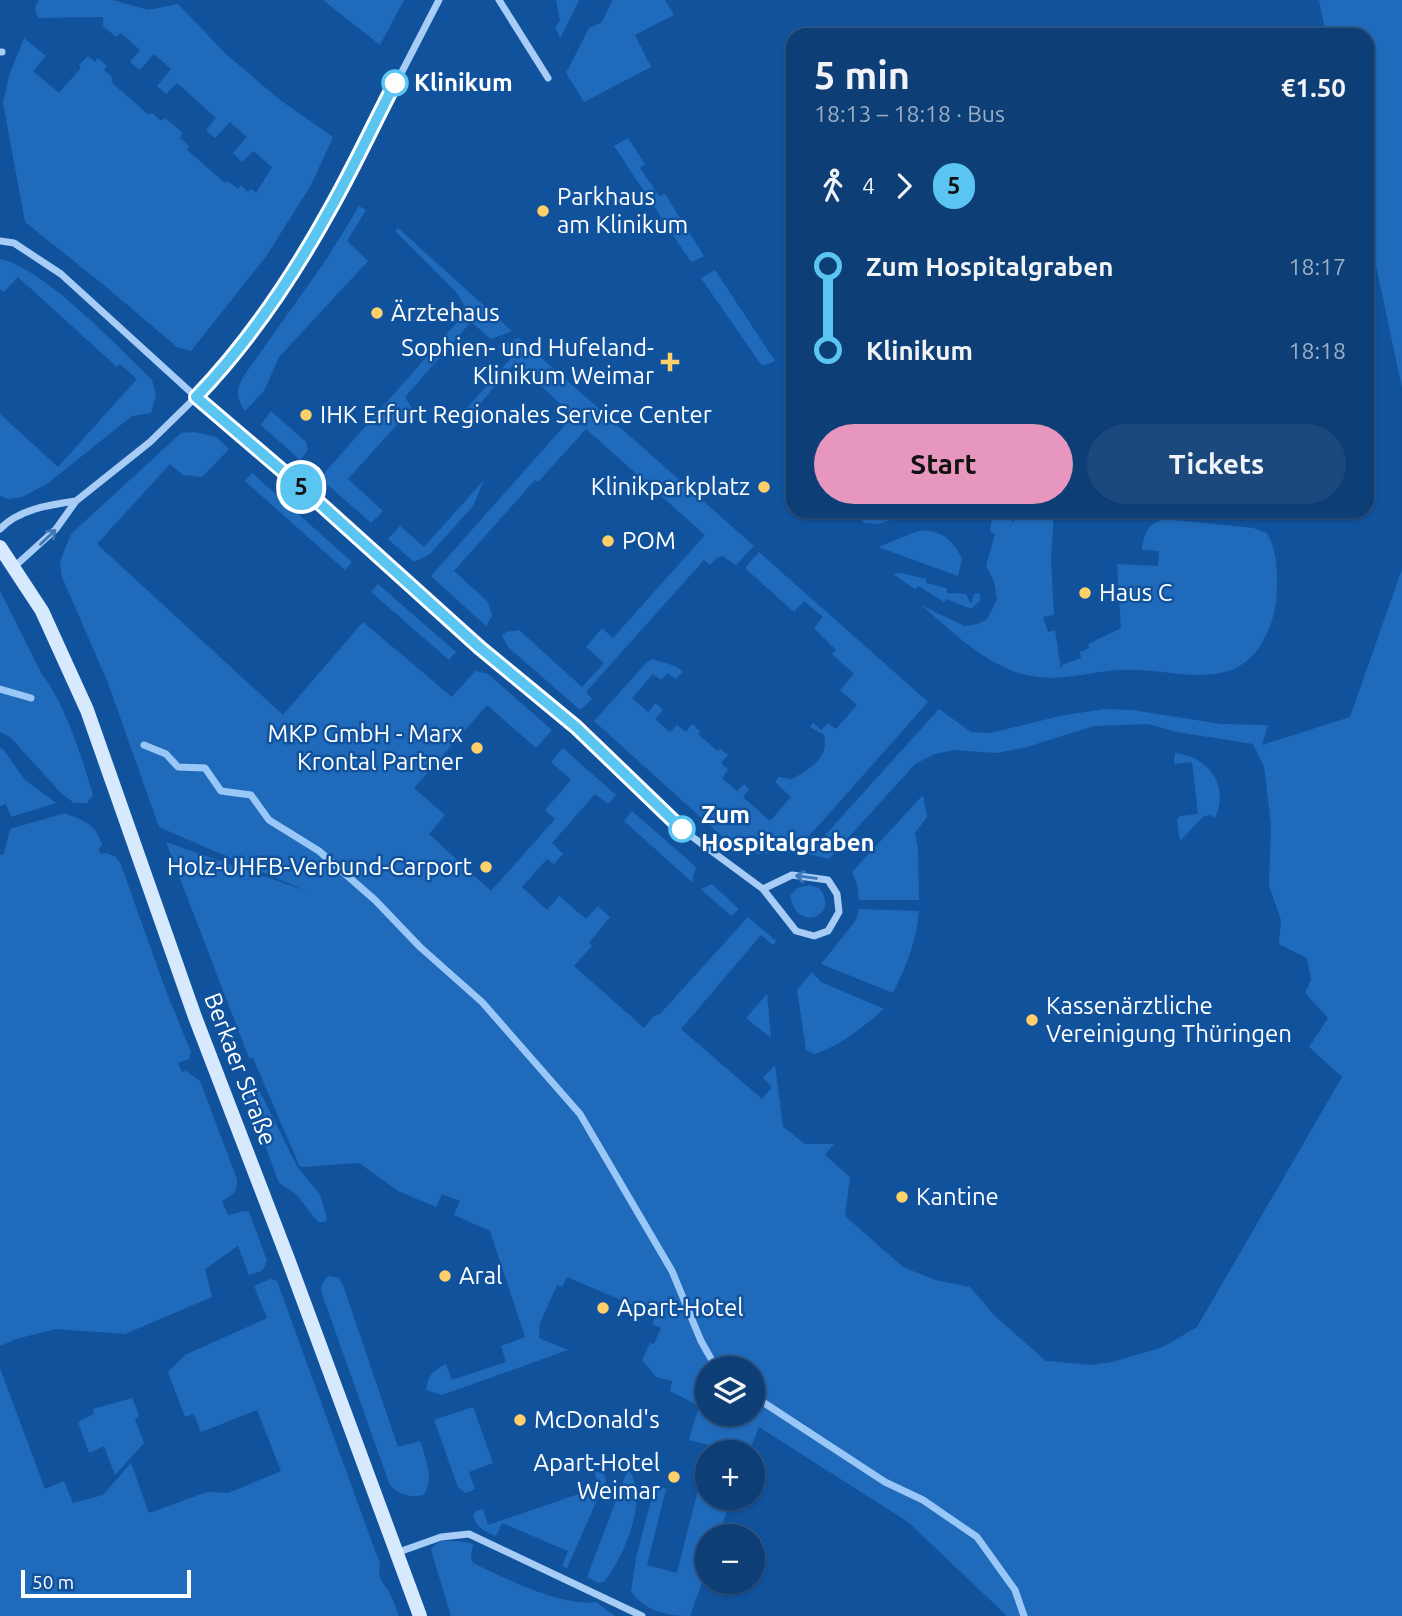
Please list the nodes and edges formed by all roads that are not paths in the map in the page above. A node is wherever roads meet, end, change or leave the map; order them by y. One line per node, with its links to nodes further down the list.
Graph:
1 (439, 0): 5 (street)
2 (499, 0): 3 (street)
3 (548, 78)
4 (0, 241): 5 (street)
5 (196, 397): 6 (street); 10 (street)
6 (76, 501): 7 (street); 9 (street, one-way to 6)
7 (0, 529)
8 (0, 547): 9 (main road, Berkaer Straße)
9 (14, 566): 11 (main road, Berkaer Straße)
10 (763, 889): 10 (street, one-way to 10)
11 (396, 1553): 12 (main road, Berkaer Straße); 13 (street)
12 (420, 1616)
13 (642, 1616)

